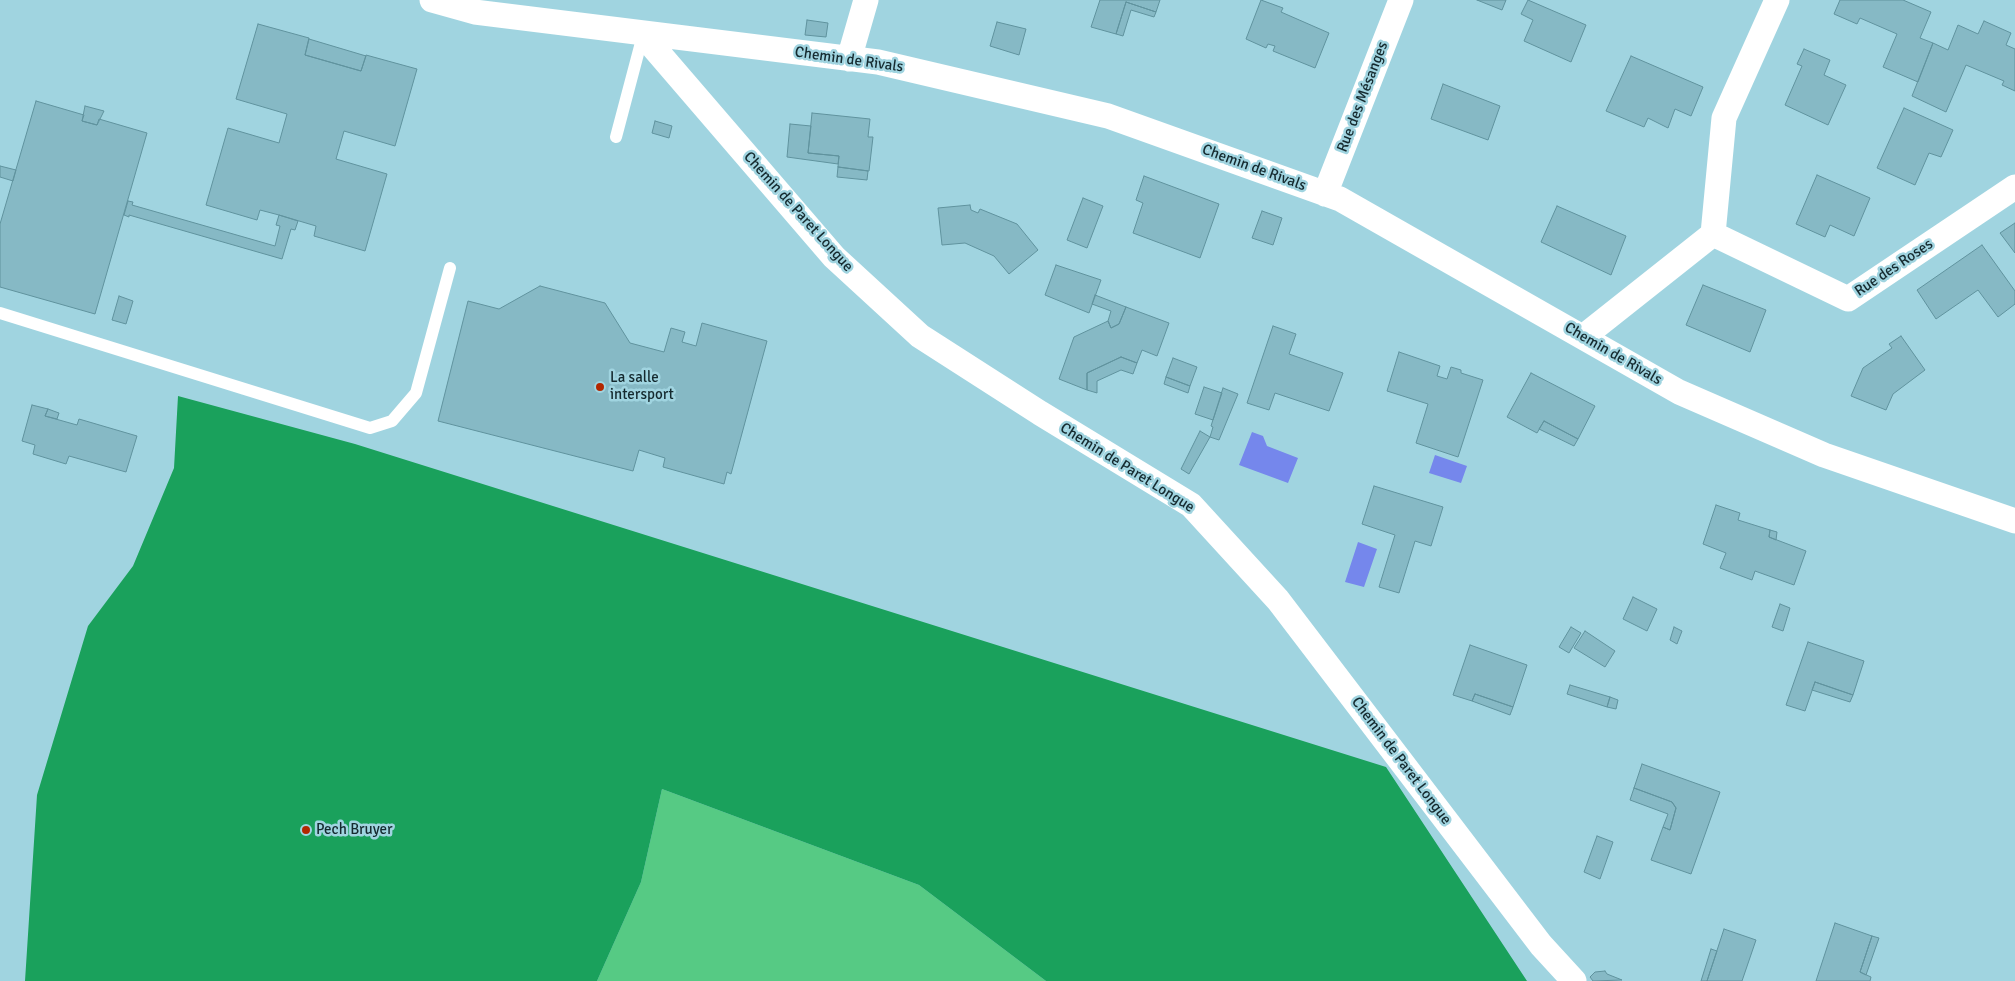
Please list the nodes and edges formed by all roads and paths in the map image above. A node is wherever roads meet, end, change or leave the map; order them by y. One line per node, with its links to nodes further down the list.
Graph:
1 (432, 0): 5 (street, Chemin de Rivals)
2 (866, 0): 7 (street)
3 (1401, 0): 10 (street, Rue des Mésanges)
4 (1777, 0): 11 (street)
5 (477, 6): 6 (street, Chemin de Rivals)
6 (643, 35): 7 (street, Chemin de Rivals); 8 (lane); 16 (street, Chemin de Paret Longue)
7 (849, 59): 10 (street, Chemin de Rivals)
8 (616, 137)
9 (2015, 187): 11 (street, Rue des Roses)
10 (1325, 194): 14 (street, Chemin de Rivals)
11 (1713, 234): 14 (street)
12 (450, 268): 13 (lane)
13 (0, 313)
14 (1583, 337): 15 (street, Chemin de Rivals)
15 (2015, 522)
16 (1574, 981)

